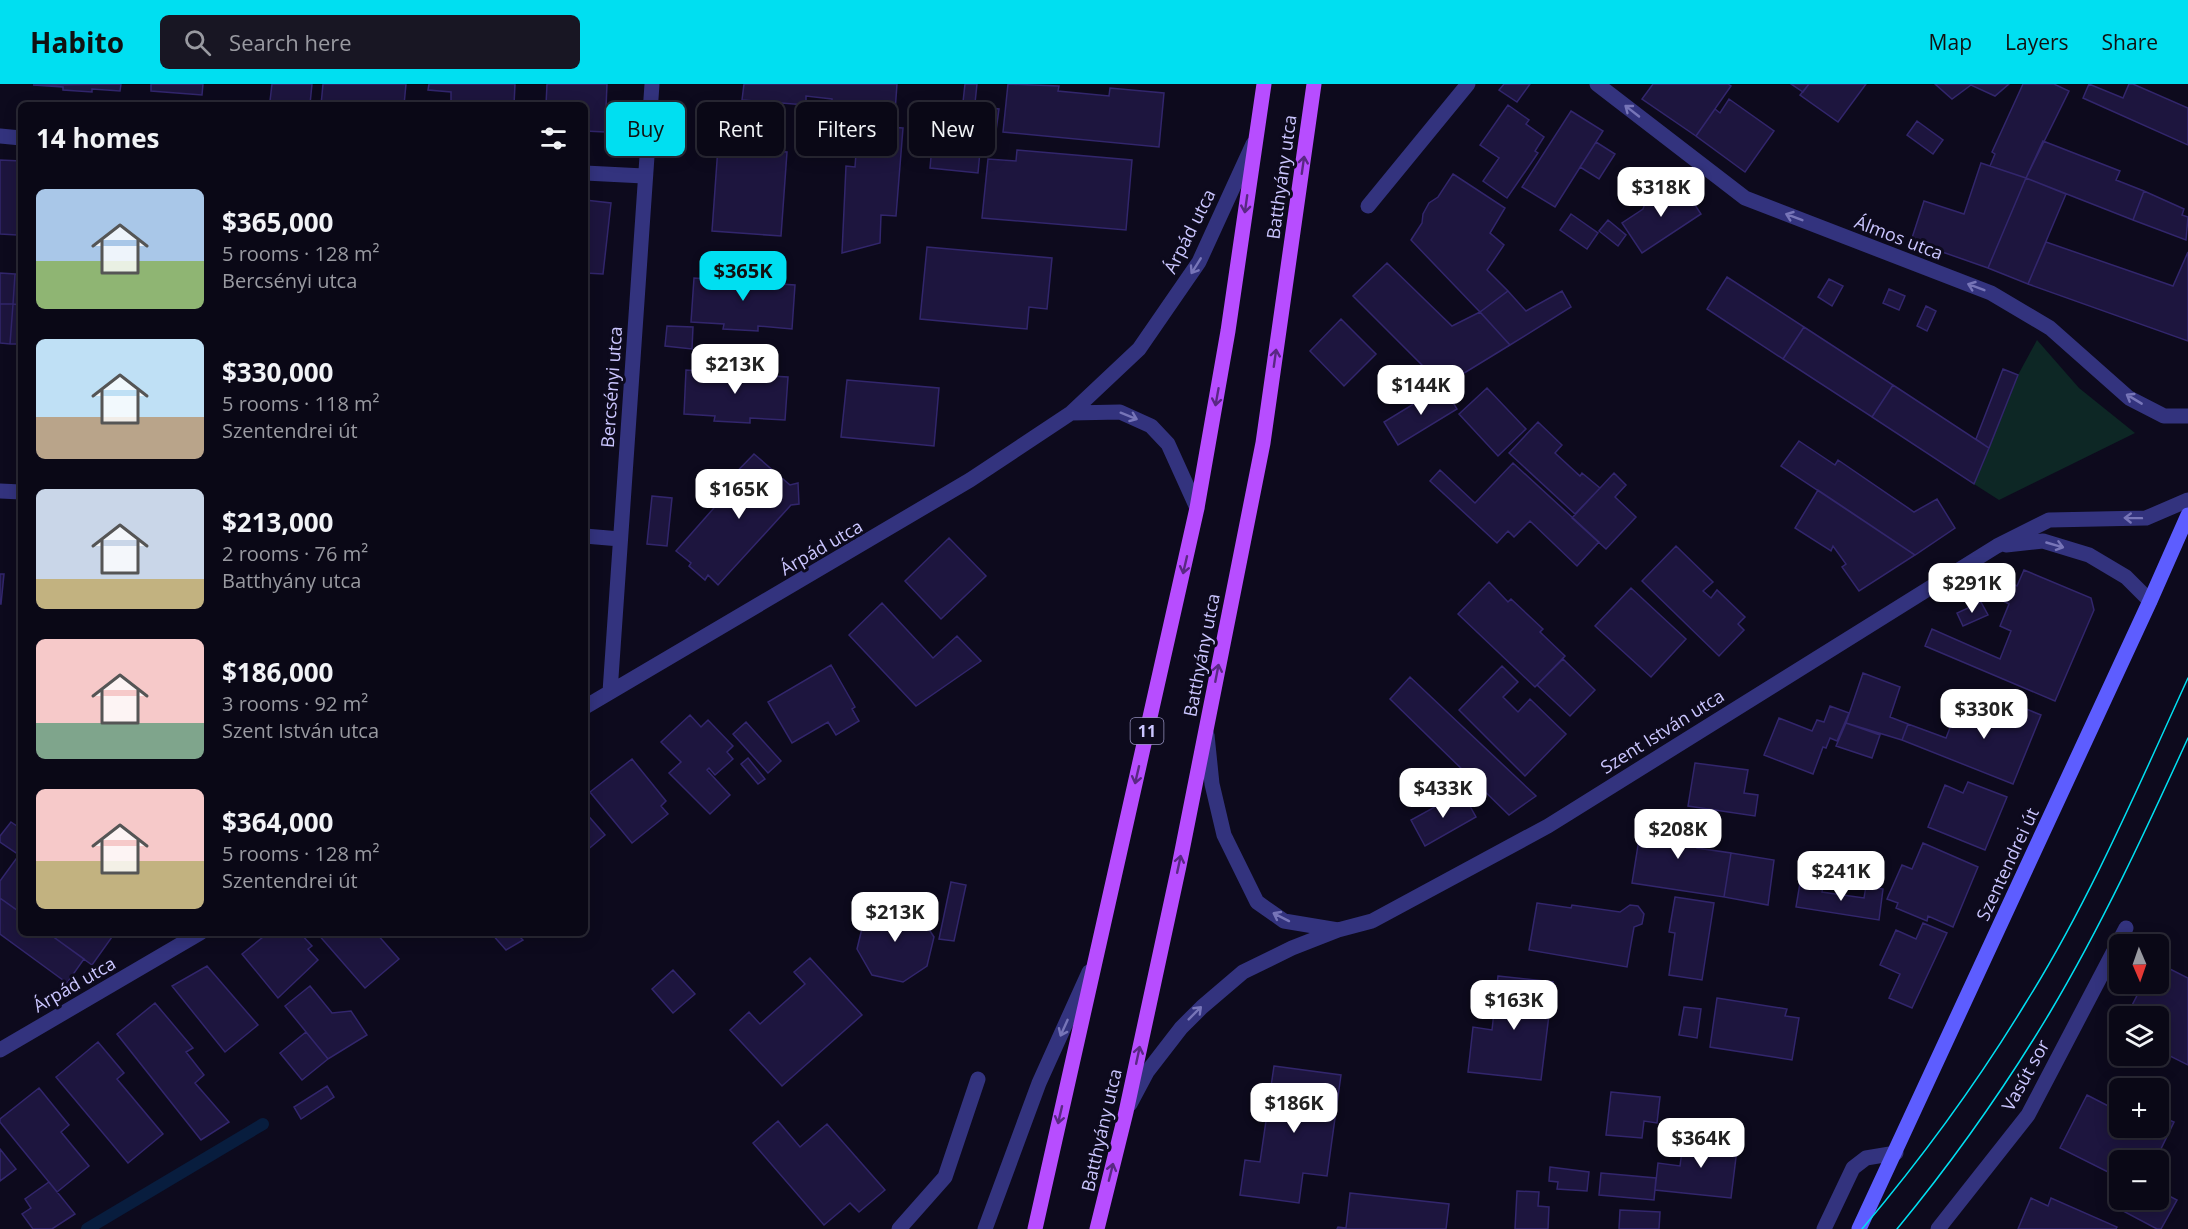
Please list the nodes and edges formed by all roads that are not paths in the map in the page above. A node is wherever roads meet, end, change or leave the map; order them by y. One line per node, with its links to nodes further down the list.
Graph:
1 (652, 84): 10 (street, Bercsényi utca)
2 (1264, 84): 7 (main road, Batthyány utca / 11)
3 (1314, 84): 25 (main road, Batthyány utca, one-way to 3)
4 (1468, 84): 11 (street)
5 (1597, 84): 13 (street, Álmos utca, one-way to 5)
6 (0, 136): 8 (street)
7 (1256, 137): 12 (street, Árpád utca, one-way to 12); 17 (main road, Batthyány utca / 11, one-way to 17)
8 (18, 138)
9 (588, 173): 10 (street)
10 (644, 176): 20 (street, Bercsényi utca)
11 (1368, 206)
12 (1071, 413): 17 (street, one-way to 17); 23 (street, Árpád utca)
13 (2188, 416)
14 (0, 490): 15 (street)
15 (18, 492)
16 (2188, 500): 21 (street, Szent István utca, one-way to 21)
17 (1197, 507): 29 (main road, Batthyány utca / 11, one-way to 29)
18 (2188, 515): 22 (main road, Szentendrei út)
19 (588, 536): 20 (street)
20 (621, 539): 23 (street, Bercsényi utca)
21 (1997, 546): 22 (street, Szent István utca, one-way to 22); 27 (street, Szent István utca)
22 (2150, 601): 33 (main road, Szentendrei út)
23 (610, 692): 24 (street, Árpád utca)
24 (588, 705)
25 (1206, 730): 27 (street, Szent István utca, one-way to 25); 32 (main road, Batthyány utca, one-way to 25)
26 (2126, 928): 40 (street, Vasút sor)
27 (1338, 930): 32 (street, Szent István utca, one-way to 27)
28 (195, 936): 30 (street, Árpád utca)
29 (1096, 955): 35 (street, Batthyány utca, one-way to 35); 36 (main road, Batthyány utca / 11, one-way to 36)
30 (0, 1050)
31 (978, 1079): 34 (street)
32 (1126, 1112): 37 (main road, Batthyány utca, one-way to 32)
33 (1896, 1153): 38 (street); 39 (main road, Szentendrei út)
34 (899, 1229)
35 (985, 1229)
36 (1035, 1229)
37 (1097, 1229)
38 (1824, 1229)
39 (1859, 1229)
40 (1938, 1229)

